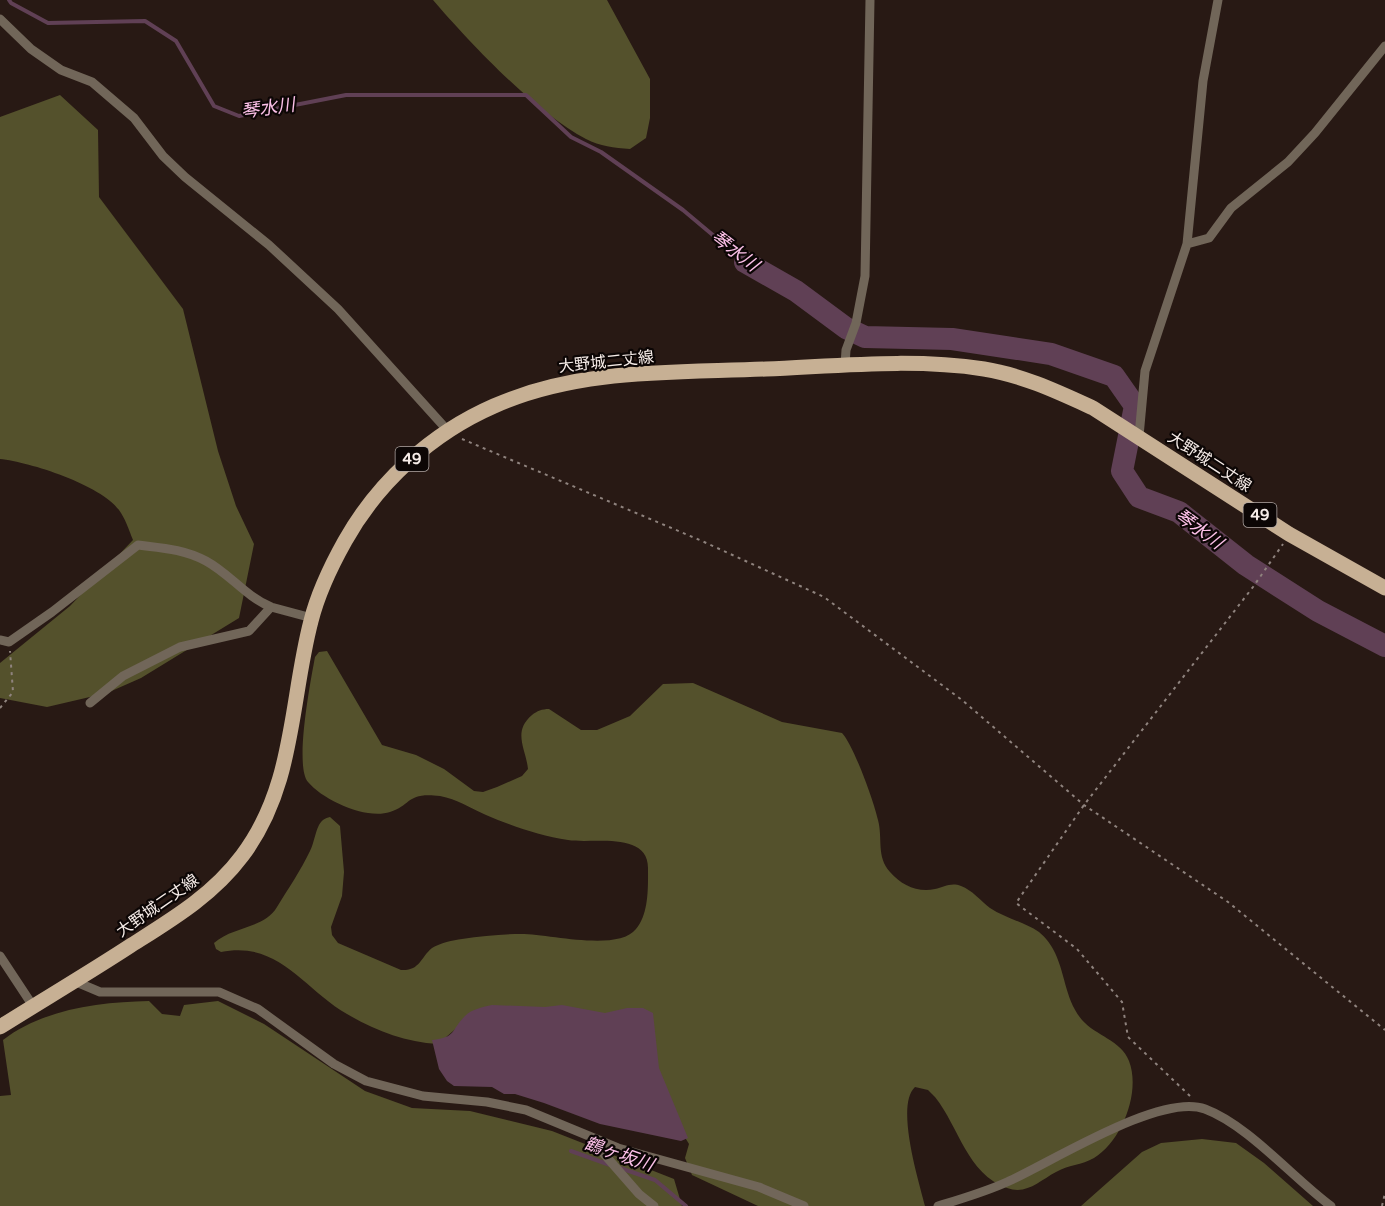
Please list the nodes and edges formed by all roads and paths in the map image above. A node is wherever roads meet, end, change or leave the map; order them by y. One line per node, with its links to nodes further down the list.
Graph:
1 (870, 0): 6 (street)
2 (1218, 0): 5 (street)
3 (0, 19): 7 (street)
4 (1385, 46): 5 (street)
5 (1187, 244): 8 (street)
6 (845, 366): 7 (main road, 大野城二丈線 / 49); 8 (main road, 大野城二丈線 / 49)
7 (449, 432): 12 (main road, 大野城二丈線 / 49); 16 (path)
8 (1139, 436): 9 (main road, 大野城二丈線 / 49)
9 (1289, 534): 10 (main road, 大野城二丈線 / 49); 16 (path)
10 (1385, 588)
11 (271, 607): 12 (street); 13 (street); 14 (street)
12 (312, 618): 18 (main road, 大野城二丈線 / 49)
13 (4, 641): 15 (path)
14 (90, 703)
15 (0, 708)
16 (1084, 804): 21 (path); 22 (path)
17 (0, 956): 19 (street)
18 (74, 981): 19 (main road, 大野城二丈線 / 49); 23 (street)
19 (33, 1006): 20 (main road, 大野城二丈線 / 49)
20 (0, 1028)
21 (1385, 1030)
22 (1204, 1108): 27 (street); 28 (street)
23 (587, 1134): 25 (street); 26 (street)
24 (1385, 1192): 29 (path)
25 (654, 1206)
26 (804, 1206)
27 (938, 1206)
28 (1331, 1206)
29 (1382, 1206)

